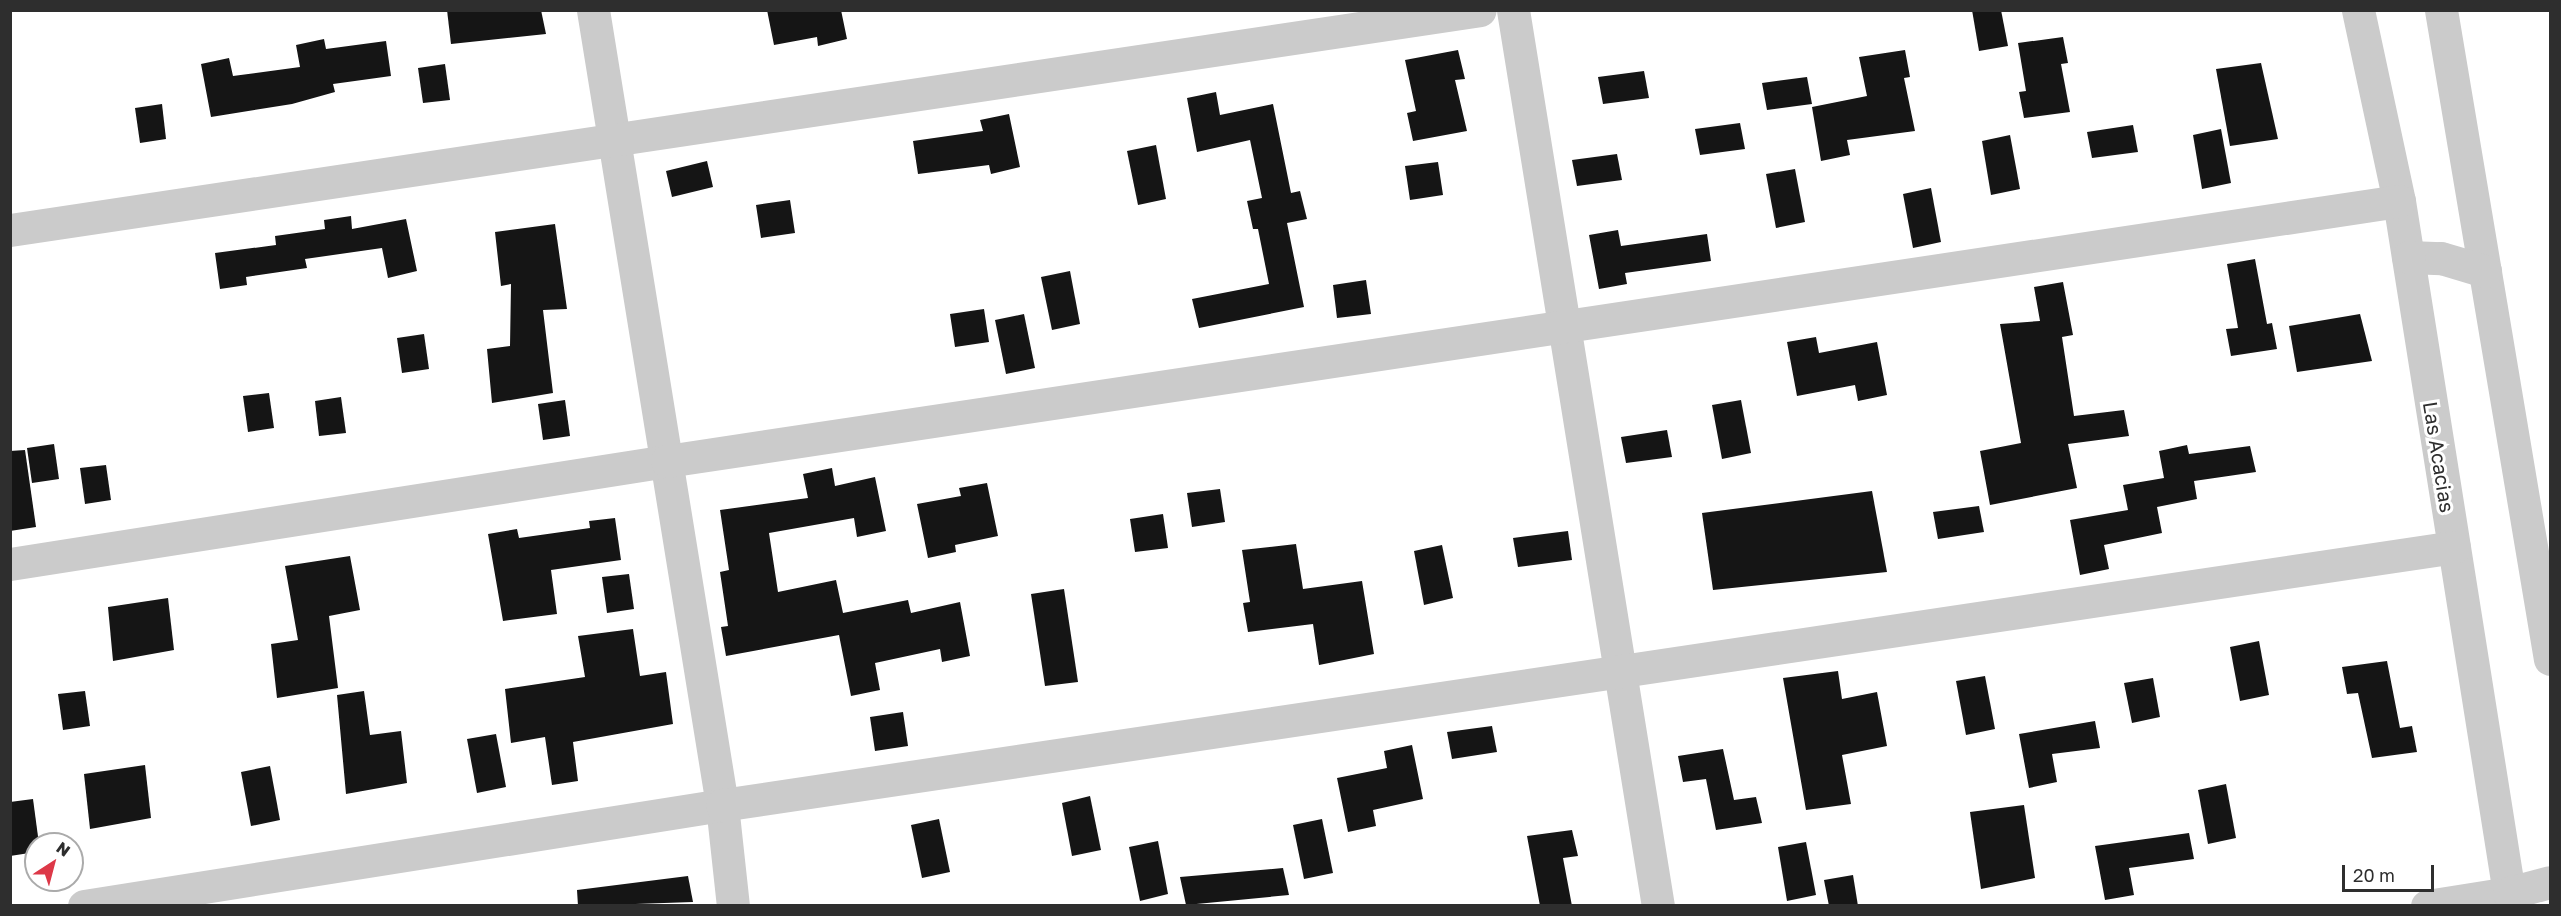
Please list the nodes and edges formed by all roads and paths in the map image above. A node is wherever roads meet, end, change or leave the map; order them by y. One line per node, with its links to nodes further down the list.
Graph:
1 (593, 10): 6 (street)
2 (1480, 10): 6 (street)
3 (1513, 10): 11 (street)
4 (2358, 10): 7 (street, Las Acacias)
5 (2441, 10): 10 (street)
6 (615, 138): 8 (street); 12 (street)
7 (2399, 201): 9 (street, Las Acacias); 11 (street)
8 (10, 230)
9 (2408, 257): 10 (street); 13 (street, Las Acacias)
10 (2485, 271): 15 (street)
11 (1565, 327): 12 (street); 16 (street)
12 (667, 461): 14 (street); 17 (street)
13 (2454, 547): 16 (street); 19 (street, Las Acacias)
14 (10, 564)
15 (2550, 659)
16 (1620, 671): 17 (street); 22 (street)
17 (722, 805): 20 (street); 21 (street)
18 (2550, 882): 19 (street)
19 (2510, 899): 23 (street)
20 (84, 906)
21 (733, 906)
22 (1658, 906)
23 (2427, 906)

